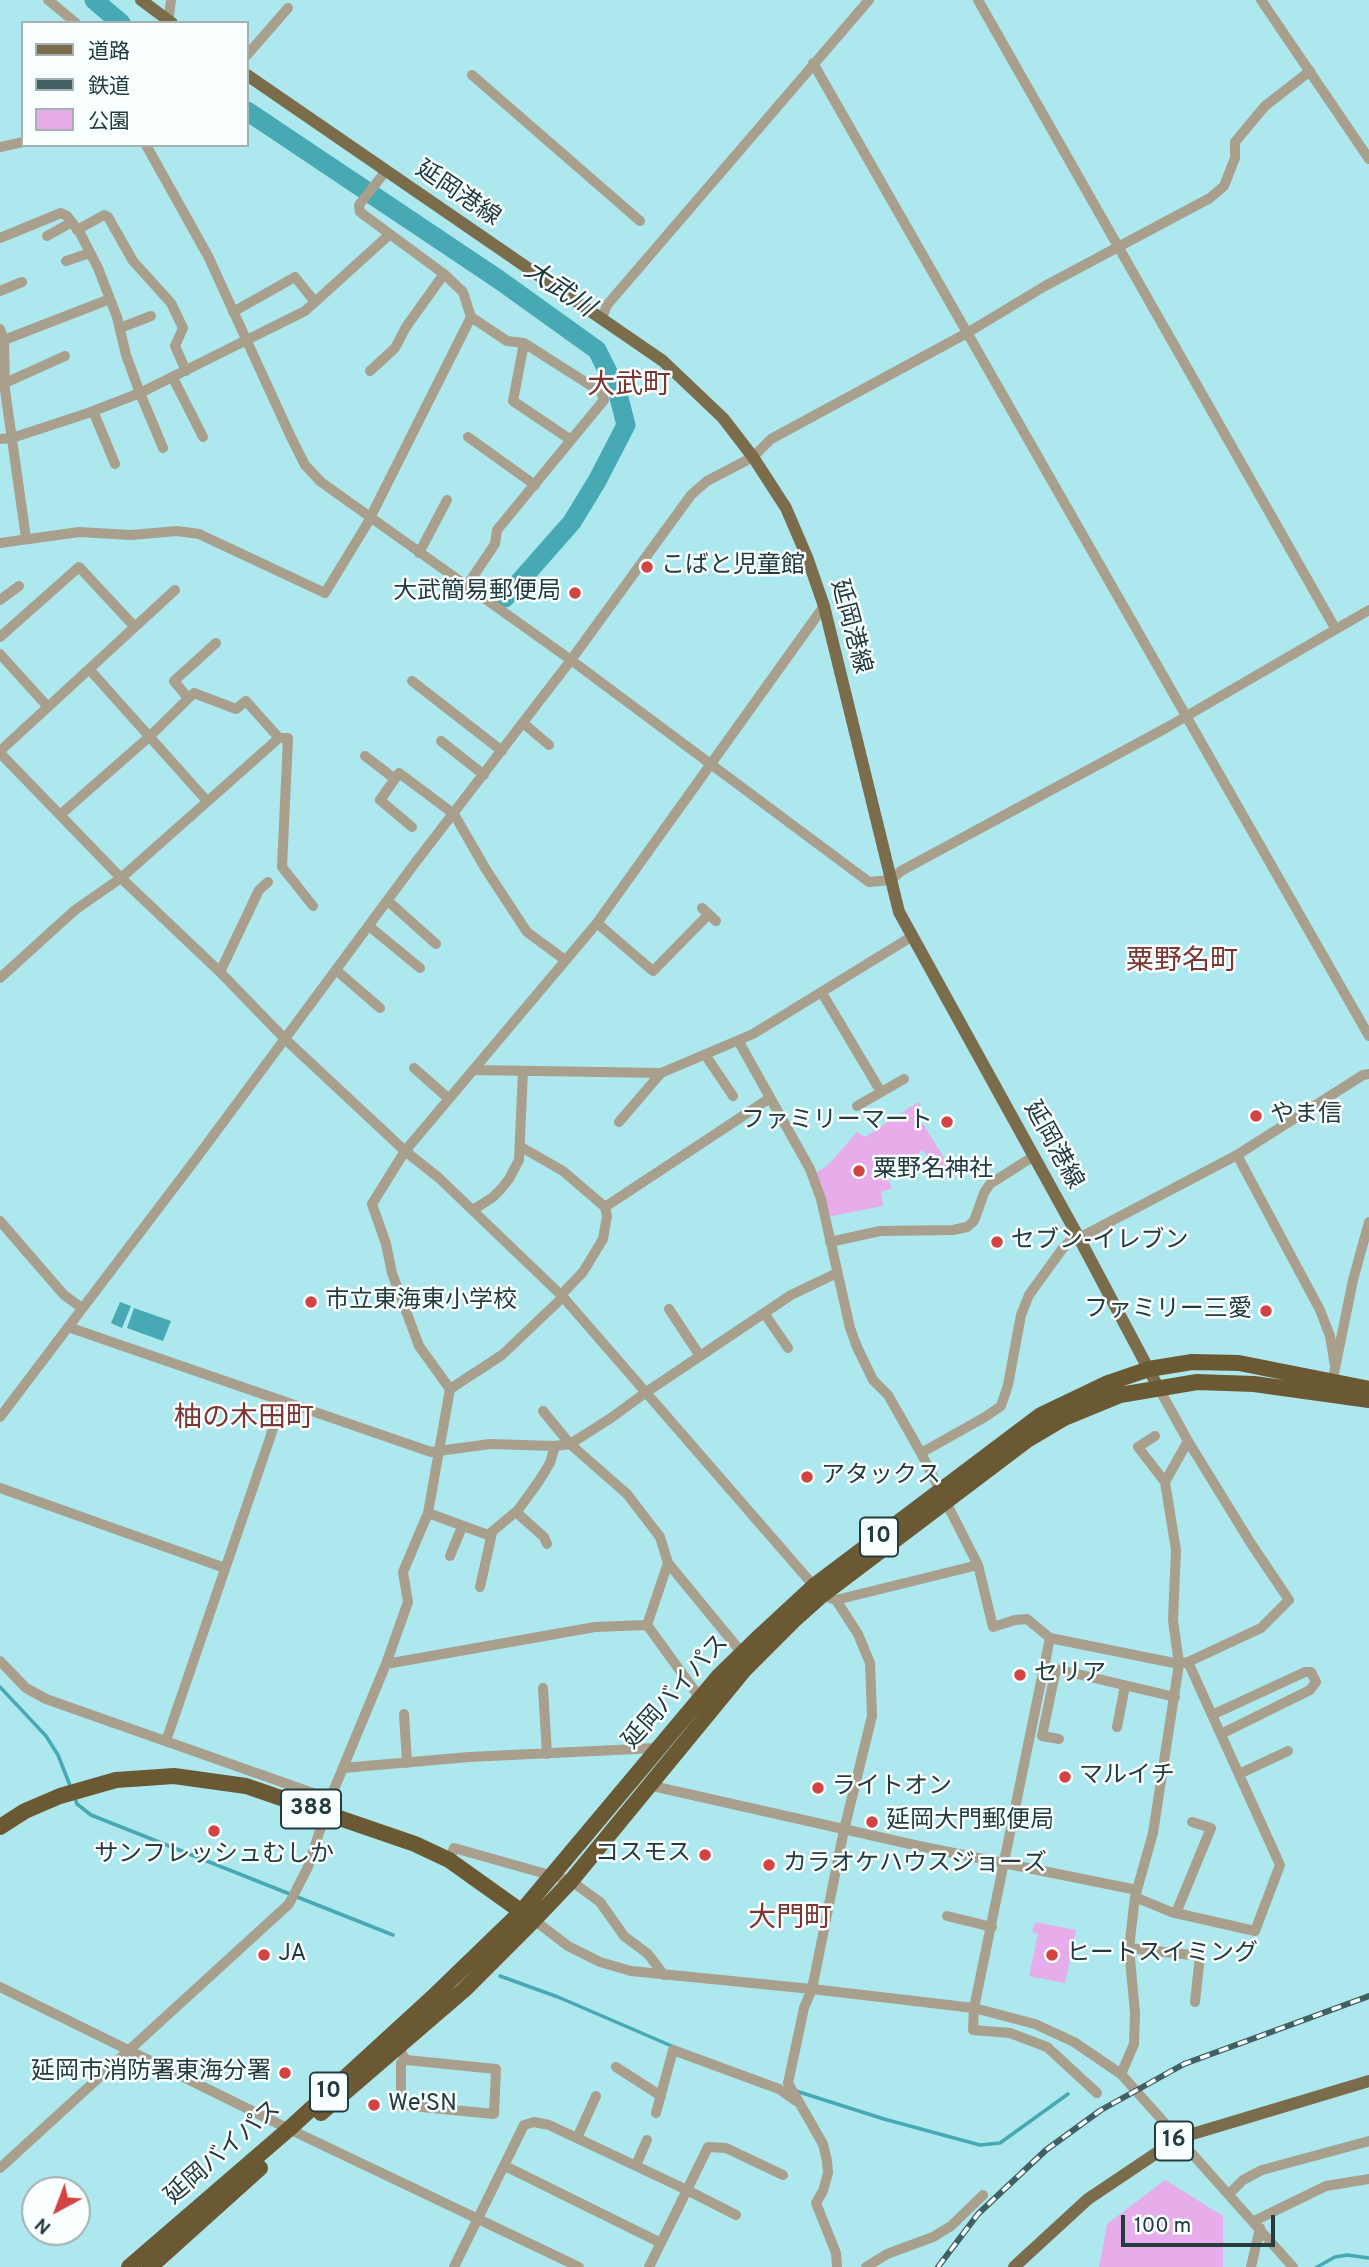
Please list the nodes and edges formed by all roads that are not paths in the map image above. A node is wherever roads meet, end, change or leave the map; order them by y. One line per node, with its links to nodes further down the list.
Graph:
1 (48, 0): 8 (street)
2 (141, 0): 9 (main road)
3 (171, 0): 10 (street)
4 (869, 0): 12 (street)
5 (978, 0): 26 (street)
6 (1261, 0): 13 (street)
7 (288, 8): 11 (street)
8 (74, 21)
9 (168, 21)
10 (169, 21)
11 (248, 54)
12 (813, 62): 37 (street); 40 (street)
13 (1310, 71): 19 (street); 26 (street)
14 (472, 75): 21 (street)
15 (248, 76): 20 (main road, 延岡港線)
16 (21, 142): 17 (street)
17 (0, 147)
18 (147, 147): 34 (street)
19 (1369, 159)
20 (385, 172): 23 (street); 37 (main road, 延岡港線)
21 (640, 221)
22 (75, 226): 24 (street); 25 (street); 27 (street); 45 (street)
23 (389, 235): 29 (street); 33 (street)
24 (47, 236)
25 (0, 238)
26 (1118, 248): 40 (street); 71 (street)
27 (90, 253): 28 (street); 32 (street)
28 (65, 261)
29 (444, 274): 36 (street); 46 (street)
30 (22, 282): 31 (street)
31 (0, 291)
32 (110, 299): 38 (street); 41 (street)
33 (315, 302): 34 (street); 42 (street)
34 (233, 312): 42 (street)
35 (151, 316): 38 (street)
36 (471, 317): 43 (street); 60 (street)
37 (601, 318): 56 (main road, 延岡港線)
38 (120, 328): 49 (street)
39 (0, 329): 41 (street)
40 (967, 333): 56 (street); 80 (street)
41 (4, 340): 48 (street)
42 (246, 341): 45 (street); 60 (street)
43 (524, 343): 54 (street); 54 (street)
44 (65, 356): 48 (street)
45 (186, 371): 47 (street)
46 (369, 371)
47 (173, 378): 49 (street); 51 (street)
48 (5, 383): 53 (street)
49 (140, 393): 50 (street); 55 (street)
50 (93, 411): 53 (street); 57 (street)
51 (203, 437)
52 (468, 437): 58 (street)
53 (6, 438): 61 (street)
54 (571, 440): 58 (street)
55 (163, 448)
56 (753, 457): 68 (main road, 延岡港線); 75 (street)
57 (115, 464)
58 (535, 485): 65 (street)
59 (447, 500): 63 (street)
60 (370, 517): 61 (street); 63 (street)
61 (26, 538): 62 (street)
62 (0, 542)
63 (419, 552): 65 (street)
64 (19, 586): 67 (street)
65 (466, 587): 75 (street)
66 (175, 590): 70 (street)
67 (0, 600)
68 (824, 606): 89 (street); 97 (main road, 延岡港線)
69 (1369, 610): 71 (street)
70 (135, 627): 72 (street); 76 (street)
71 (1335, 628): 80 (street)
72 (0, 637)
73 (216, 643): 78 (street)
74 (0, 654): 79 (street)
75 (571, 660): 81 (street); 89 (street)
76 (89, 669): 79 (street); 82 (street)
77 (412, 681): 86 (street)
78 (188, 698): 82 (street); 83 (street)
79 (48, 707): 87 (street)
80 (1187, 715): 97 (street); 113 (street)
81 (523, 723): 85 (street); 86 (street)
82 (149, 737): 92 (street); 94 (street)
83 (279, 738): 92 (street); 100 (street)
84 (441, 741): 90 (street)
85 (548, 745)
86 (502, 751): 90 (street)
87 (0, 752): 94 (street)
88 (365, 756): 91 (street)
89 (710, 763): 97 (street); 102 (street)
90 (484, 775): 93 (street)
91 (395, 779): 93 (street); 95 (street)
92 (207, 802): 96 (street)
93 (454, 814): 99 (street); 106 (street)
94 (60, 815): 96 (street)
95 (412, 827)
96 (121, 878): 109 (street); 110 (street)
97 (891, 880): 104 (main road, 延岡港線)
98 (268, 882): 109 (street)
99 (387, 901): 103 (street); 105 (street)
100 (313, 906)
101 (709, 915): 102 (street)
102 (597, 923): 106 (street)
103 (369, 926): 107 (street); 108 (street)
104 (911, 937): 111 (street); 131 (main road, 延岡港線)
105 (436, 944)
106 (565, 960): 118 (street)
107 (420, 968)
108 (336, 970): 112 (street); 114 (street)
109 (220, 972): 114 (street)
110 (0, 978)
111 (822, 993): 115 (street); 123 (street)
112 (380, 1008)
113 (1369, 1036)
114 (284, 1038): 130 (street); 141 (street)
115 (739, 1042): 116 (street); 125 (street)
116 (706, 1056): 120 (street); 124 (street)
117 (414, 1068): 126 (street)
118 (474, 1070): 119 (street); 126 (street)
119 (523, 1071): 120 (street); 129 (street)
120 (661, 1073): 128 (street)
121 (1369, 1074): 132 (street)
122 (905, 1079): 123 (street)
123 (881, 1092): 127 (street)
124 (733, 1096)
125 (770, 1098): 133 (street); 138 (street)
126 (449, 1099): 130 (street)
127 (857, 1106)
128 (619, 1122)
129 (521, 1147): 133 (street); 134 (street)
130 (405, 1151): 134 (street); 150 (street)
131 (1034, 1156): 137 (main road, 延岡港線); 138 (street)
132 (1237, 1156): 137 (street); 148 (street)
133 (605, 1207): 140 (street)
134 (473, 1210): 140 (street)
135 (0, 1221): 141 (street)
136 (1369, 1222): 148 (street)
137 (1078, 1236): 147 (main road, 延岡港線); 162 (street)
138 (830, 1242): 139 (street)
139 (837, 1273): 143 (street); 162 (street)
140 (562, 1296): 150 (street); 152 (street)
141 (82, 1308): 144 (street)
142 (668, 1309): 146 (street)
143 (764, 1313): 145 (street); 146 (street)
144 (68, 1327): 154 (street); 156 (street)
145 (788, 1348)
146 (700, 1356): 152 (street)
147 (1149, 1369): 148 (highway, 延岡バイパス / 10); 149 (main road, 延岡港線); 165 (highway, 延岡バイパス / 10)
148 (1337, 1385): 149 (highway, 延岡バイパス / 10); 151 (highway, 延岡バイパス / 10); 153 (highway, 延岡バイパス / 10)
149 (1158, 1387): 158 (street); 165 (highway, 延岡バイパス / 10)
150 (450, 1388): 161 (street)
151 (1369, 1389)
152 (645, 1393): 159 (street); 176 (street)
153 (1369, 1400)
154 (281, 1401): 161 (street); 174 (street)
155 (543, 1412): 159 (street)
156 (0, 1417)
157 (1155, 1436): 163 (street)
158 (1188, 1441): 163 (street); 181 (street)
159 (570, 1444): 160 (street); 172 (street)
160 (555, 1446): 161 (street); 166 (street)
161 (438, 1451): 167 (street)
162 (921, 1453): 165 (street)
163 (1166, 1482): 181 (street)
164 (0, 1488): 174 (street)
165 (943, 1497): 173 (street); 176 (highway, 延岡バイパス / 10)
166 (516, 1512): 169 (street); 170 (street)
167 (428, 1513): 168 (street); 182 (street)
168 (462, 1527): 169 (street); 171 (street)
169 (492, 1532): 175 (street)
170 (547, 1544)
171 (450, 1556)
172 (668, 1563): 177 (street); 179 (street)
173 (978, 1565): 176 (street); 178 (street)
174 (225, 1567): 192 (street)
175 (480, 1587)
176 (824, 1594): 179 (highway, 延岡バイパス / 10); 199 (highway, 延岡バイパス / 10); 203 (street)
177 (646, 1625): 182 (street); 185 (street)
178 (1051, 1638): 181 (street); 205 (street)
179 (742, 1653): 185 (highway, 延岡バイパス / 10)
180 (0, 1661): 192 (street)
181 (1184, 1663): 186 (street); 188 (street)
182 (386, 1664): 197 (street)
183 (1125, 1686): 186 (street); 189 (street); 191 (street)
184 (543, 1688): 195 (street)
185 (700, 1698): 193 (highway, 延岡バイパス / 10)
186 (1175, 1698): 208 (street)
187 (404, 1714): 196 (street)
188 (1212, 1715): 190 (street); 190 (street)
189 (1117, 1727)
190 (1220, 1734): 198 (street)
191 (1059, 1739)
192 (166, 1741): 200 (street)
193 (657, 1748): 195 (street); 206 (highway, 延岡バイパス / 10)
194 (1288, 1751): 198 (street)
195 (547, 1754): 196 (street)
196 (407, 1763): 197 (street)
197 (342, 1768): 200 (street)
198 (1239, 1774): 209 (street)
199 (648, 1786): 203 (street); 207 (highway, 延岡バイパス / 10)
200 (328, 1806): 202 (highway, 388); 204 (highway, 388); 219 (street)
201 (1192, 1822): 209 (street)
202 (0, 1827)
203 (844, 1830): 205 (street); 216 (street)
204 (449, 1860): 206 (street); 210 (highway, 388)
205 (1004, 1863): 208 (street); 212 (street)
206 (551, 1877): 207 (street); 210 (highway, 延岡バイパス / 10)
207 (571, 1881): 210 (highway, 延岡バイパス / 10); 214 (street)
208 (1136, 1894): 209 (street); 213 (street)
209 (1176, 1913)
210 (528, 1916): 214 (street); 220 (highway, 延岡バイパス / 10); 229 (highway, 延岡バイパス / 10)
211 (947, 1916): 212 (street)
212 (992, 1927): 218 (street)
213 (1129, 1948): 217 (street); 222 (street)
214 (664, 1975): 216 (street)
215 (0, 1987): 219 (street)
216 (812, 1989): 218 (street); 227 (street)
217 (1195, 2002)
218 (974, 2008): 222 (street); 224 (street)
219 (130, 2050): 229 (street); 236 (street)
220 (402, 2053): 220 (street); 229 (highway, 延岡バイパス / 10)
221 (616, 2067): 226 (street)
222 (1121, 2074): 231 (street)
223 (1369, 2081): 231 (main road, 16)
224 (1097, 2093)
225 (596, 2096): 230 (street)
226 (661, 2096): 227 (street); 228 (street)
227 (798, 2101): 251 (street)
228 (656, 2113)
229 (293, 2131): 243 (street); 246 (highway, 延岡バイパス / 10); 247 (highway, 延岡バイパス / 10)
230 (578, 2138): 234 (street); 235 (street)
231 (1179, 2138): 240 (street); 253 (main road, 16)
232 (647, 2140): 234 (street)
233 (1369, 2141): 240 (street)
234 (636, 2165): 239 (street)
235 (505, 2166): 243 (street); 245 (street)
236 (0, 2168)
237 (783, 2175): 239 (street)
238 (1369, 2179): 244 (street)
239 (687, 2190): 242 (street); 245 (street)
240 (1229, 2194): 244 (street)
241 (983, 2195): 252 (street)
242 (736, 2215)
243 (478, 2218): 248 (street); 249 (street)
244 (1257, 2225): 254 (street); 255 (street)
245 (661, 2243): 250 (street)
246 (129, 2267)
247 (150, 2267)
248 (454, 2267)
249 (579, 2267)
250 (649, 2267)
251 (837, 2267)
252 (866, 2267)
253 (1014, 2267)
254 (1251, 2267)
255 (1293, 2267)

